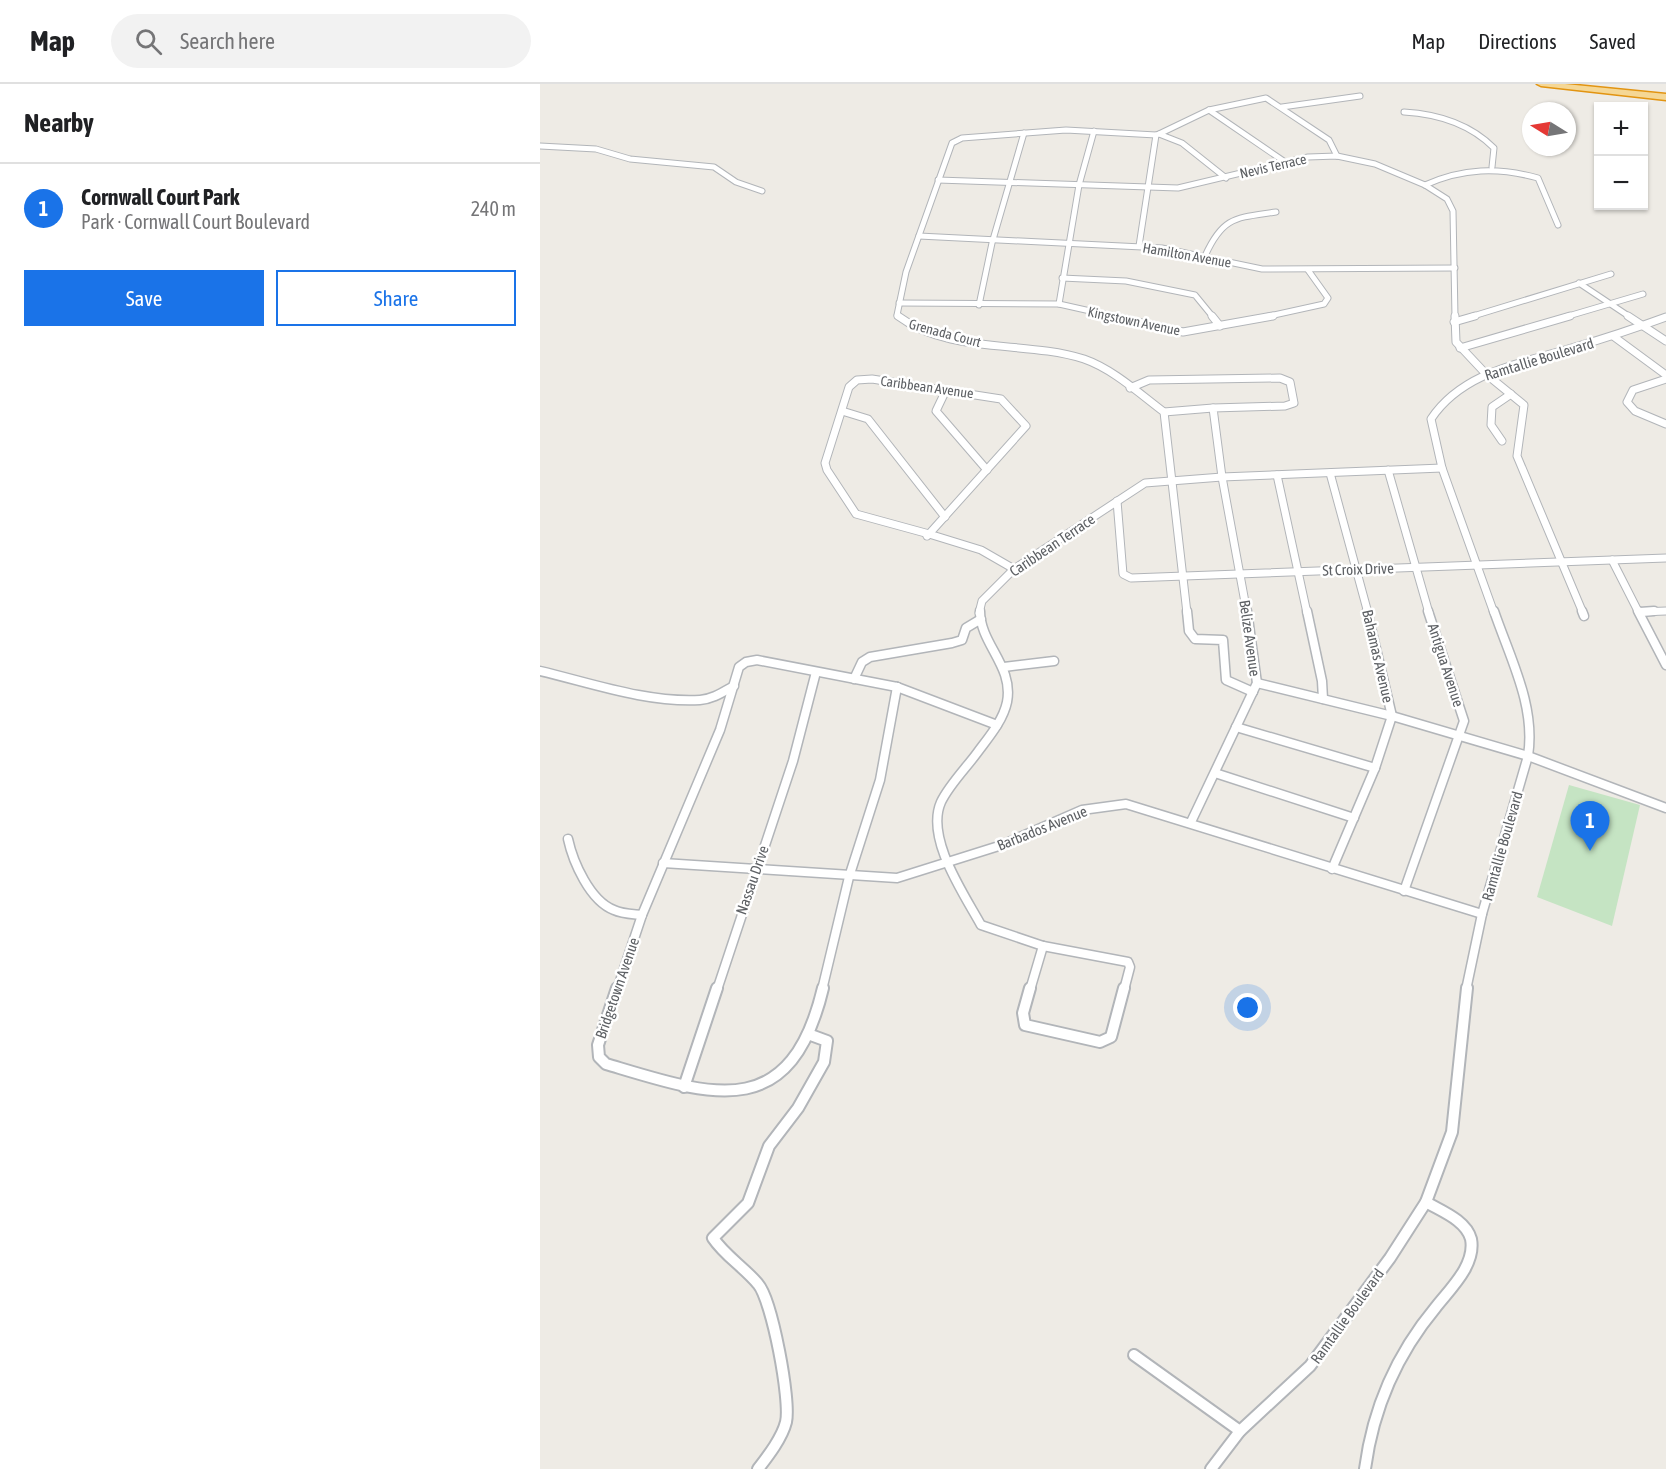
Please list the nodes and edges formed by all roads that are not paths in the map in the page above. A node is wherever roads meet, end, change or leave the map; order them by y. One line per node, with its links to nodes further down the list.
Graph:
1 (1541, 84): 3 (highway)
2 (1360, 96): 4 (street)
3 (1666, 98)
4 (1282, 107): 5 (street, Grenada Court); 11 (street)
5 (1209, 110): 9 (street, Grenada Court); 12 (street)
6 (1404, 112): 13 (street)
7 (1094, 131): 8 (street, Grenada Court); 9 (street, Grenada Court); 17 (street)
8 (1024, 133): 15 (street, Grenada Court); 16 (street)
9 (1157, 135): 14 (street, Grenada Court); 19 (street)
10 (540, 146): 20 (street)
11 (1337, 156): 12 (street, Nevis Terrace); 18 (street, Nevis Terrace)
12 (1285, 162): 14 (street, Nevis Terrace)
13 (1492, 167): 18 (street); 22 (street)
14 (1226, 178): 19 (street, Nevis Terrace)
15 (938, 180): 16 (street, Nevis Terrace); 23 (street, Grenada Court)
16 (1009, 183): 17 (street, Nevis Terrace); 24 (street)
17 (1079, 185): 19 (street, Nevis Terrace); 25 (street)
18 (1425, 185): 28 (street, Nevis Terrace)
19 (1148, 188): 26 (street)
20 (762, 191)
21 (1276, 212): 27 (street)
22 (1558, 225)
23 (919, 236): 24 (street, Hamilton Avenue); 34 (street, Grenada Court)
24 (993, 240): 25 (street, Hamilton Avenue); 37 (street)
25 (1068, 243): 26 (street, Hamilton Avenue); 31 (street)
26 (1139, 246): 27 (street, Hamilton Avenue)
27 (1205, 256): 29 (street, Hamilton Avenue)
28 (1455, 268): 29 (street, Hamilton Avenue); 39 (street, Nevis Terrace)
29 (1308, 270): 41 (street, Kingstown Avenue)
30 (1611, 274): 32 (street)
31 (1062, 278): 36 (street); 41 (street)
32 (1579, 283): 35 (street); 39 (street)
33 (1643, 294): 35 (street)
34 (899, 303): 37 (street, Kingstown Avenue); 47 (street, Grenada Court)
35 (1608, 303): 40 (street); 44 (street)
36 (1059, 304): 37 (street, Kingstown Avenue); 41 (street, Kingstown Avenue)
37 (979, 305)
38 (1666, 317): 40 (street, Ramtallie Boulevard)
39 (1454, 322): 44 (street, Nevis Terrace)
40 (1641, 325): 42 (street, Ramtallie Boulevard); 43 (street)
41 (1220, 326)
42 (1613, 336): 45 (street, Ramtallie Boulevard); 46 (street)
43 (1666, 341)
44 (1460, 348): 45 (street)
45 (1486, 374): 49 (street); 55 (street, Ramtallie Boulevard)
46 (1666, 377): 53 (street)
47 (1130, 388): 50 (street); 52 (street, Grenada Court)
48 (946, 390): 51 (street, Caribbean Avenue); 56 (street); 56 (street, Caribbean Avenue)
49 (1511, 394): 54 (street); 67 (street)
50 (1213, 408): 52 (street); 60 (street, Belize Avenue)
51 (842, 411): 63 (street); 64 (street, Caribbean Avenue)
52 (1164, 412): 61 (street)
53 (1666, 424)
54 (1502, 441)
55 (1443, 468): 57 (street, Caribbean Terrace); 68 (street, Ramtallie Boulevard)
56 (987, 470): 63 (street, Caribbean Avenue)
57 (1388, 470): 58 (street, Caribbean Terrace); 69 (street, Antigua Avenue)
58 (1330, 473): 59 (street, Caribbean Terrace); 71 (street, Bahamas Avenue)
59 (1277, 475): 60 (street, Caribbean Terrace); 72 (street)
60 (1222, 477): 61 (street, Caribbean Terrace); 73 (street, Belize Avenue)
61 (1170, 479): 62 (street, Caribbean Terrace); 74 (street)
62 (1117, 501): 70 (street, Caribbean Terrace); 74 (street, St Croix Drive)
63 (945, 517): 64 (street, Caribbean Avenue)
64 (927, 536): 70 (street, Caribbean Avenue)
65 (1666, 558): 66 (street, St Croix Drive)
66 (1612, 560): 67 (street, St Croix Drive); 76 (street)
67 (1560, 562): 68 (street, St Croix Drive); 77 (street)
68 (1478, 565): 69 (street, St Croix Drive); 94 (street, Ramtallie Boulevard)
69 (1414, 567): 71 (street, St Croix Drive); 93 (street, Antigua Avenue)
70 (1014, 568): 78 (street, Caribbean Terrace)
71 (1358, 570): 72 (street, St Croix Drive); 90 (street, Bahamas Avenue)
72 (1298, 572): 73 (street, St Croix Drive); 89 (street)
73 (1242, 574): 74 (street, St Croix Drive); 85 (street, Belize Avenue)
74 (1182, 576): 88 (street)
75 (1666, 611): 76 (street)
76 (1640, 612): 80 (street)
77 (1584, 616)
78 (981, 619): 81 (street); 84 (street)
79 (1054, 661): 81 (street)
80 (1666, 665)
81 (1004, 667): 91 (street)
82 (540, 671): 86 (street)
83 (816, 672): 84 (street); 86 (street, Bridgetown Avenue); 104 (street, Nassau Drive)
84 (854, 679): 87 (street)
85 (1257, 683): 88 (street, Belize Avenue); 89 (street)
86 (734, 686): 101 (street, Bridgetown Avenue)
87 (897, 687): 91 (street); 105 (street, Bridgetown Avenue)
88 (1253, 692): 92 (street, Belize Avenue)
89 (1323, 699): 90 (street)
90 (1392, 716): 93 (street); 95 (street, Bahamas Avenue)
91 (997, 726): 102 (street)
92 (1236, 727): 95 (street); 96 (street, Belize Avenue)
93 (1460, 737): 94 (street); 106 (street, Antigua Avenue)
94 (1528, 756): 97 (street); 107 (street, Ramtallie Boulevard)
95 (1375, 768): 98 (street, Bahamas Avenue)
96 (1215, 773): 98 (street); 99 (street, Belize Avenue)
97 (1666, 807)
98 (1354, 818): 103 (street, Bahamas Avenue)
99 (1191, 822): 102 (street, Barbados Avenue); 103 (street, Barbados Avenue)
100 (568, 838): 108 (street)
101 (663, 862): 104 (street, Barbados Avenue); 108 (street, Bridgetown Avenue)
102 (948, 863): 105 (street, Barbados Avenue); 109 (street)
103 (1332, 869): 106 (street, Barbados Avenue)
104 (755, 870): 105 (street, Barbados Avenue); 111 (street, Nassau Drive)
105 (849, 877): 110 (street, Bridgetown Avenue)
106 (1404, 891): 107 (street, Barbados Avenue)
107 (1482, 914): 112 (street, Ramtallie Boulevard)
108 (642, 915): 111 (street, Bridgetown Avenue)
109 (1043, 946): 109 (street)
110 (808, 1034): 111 (street, Bridgetown Avenue); 115 (street)
111 (684, 1087)
112 (1426, 1202): 114 (street, Ramtallie Boulevard); 117 (street)
113 (1134, 1355): 114 (street)
114 (1240, 1431): 116 (street, Ramtallie Boulevard)
115 (758, 1469)
116 (1211, 1469)
117 (1365, 1469)

